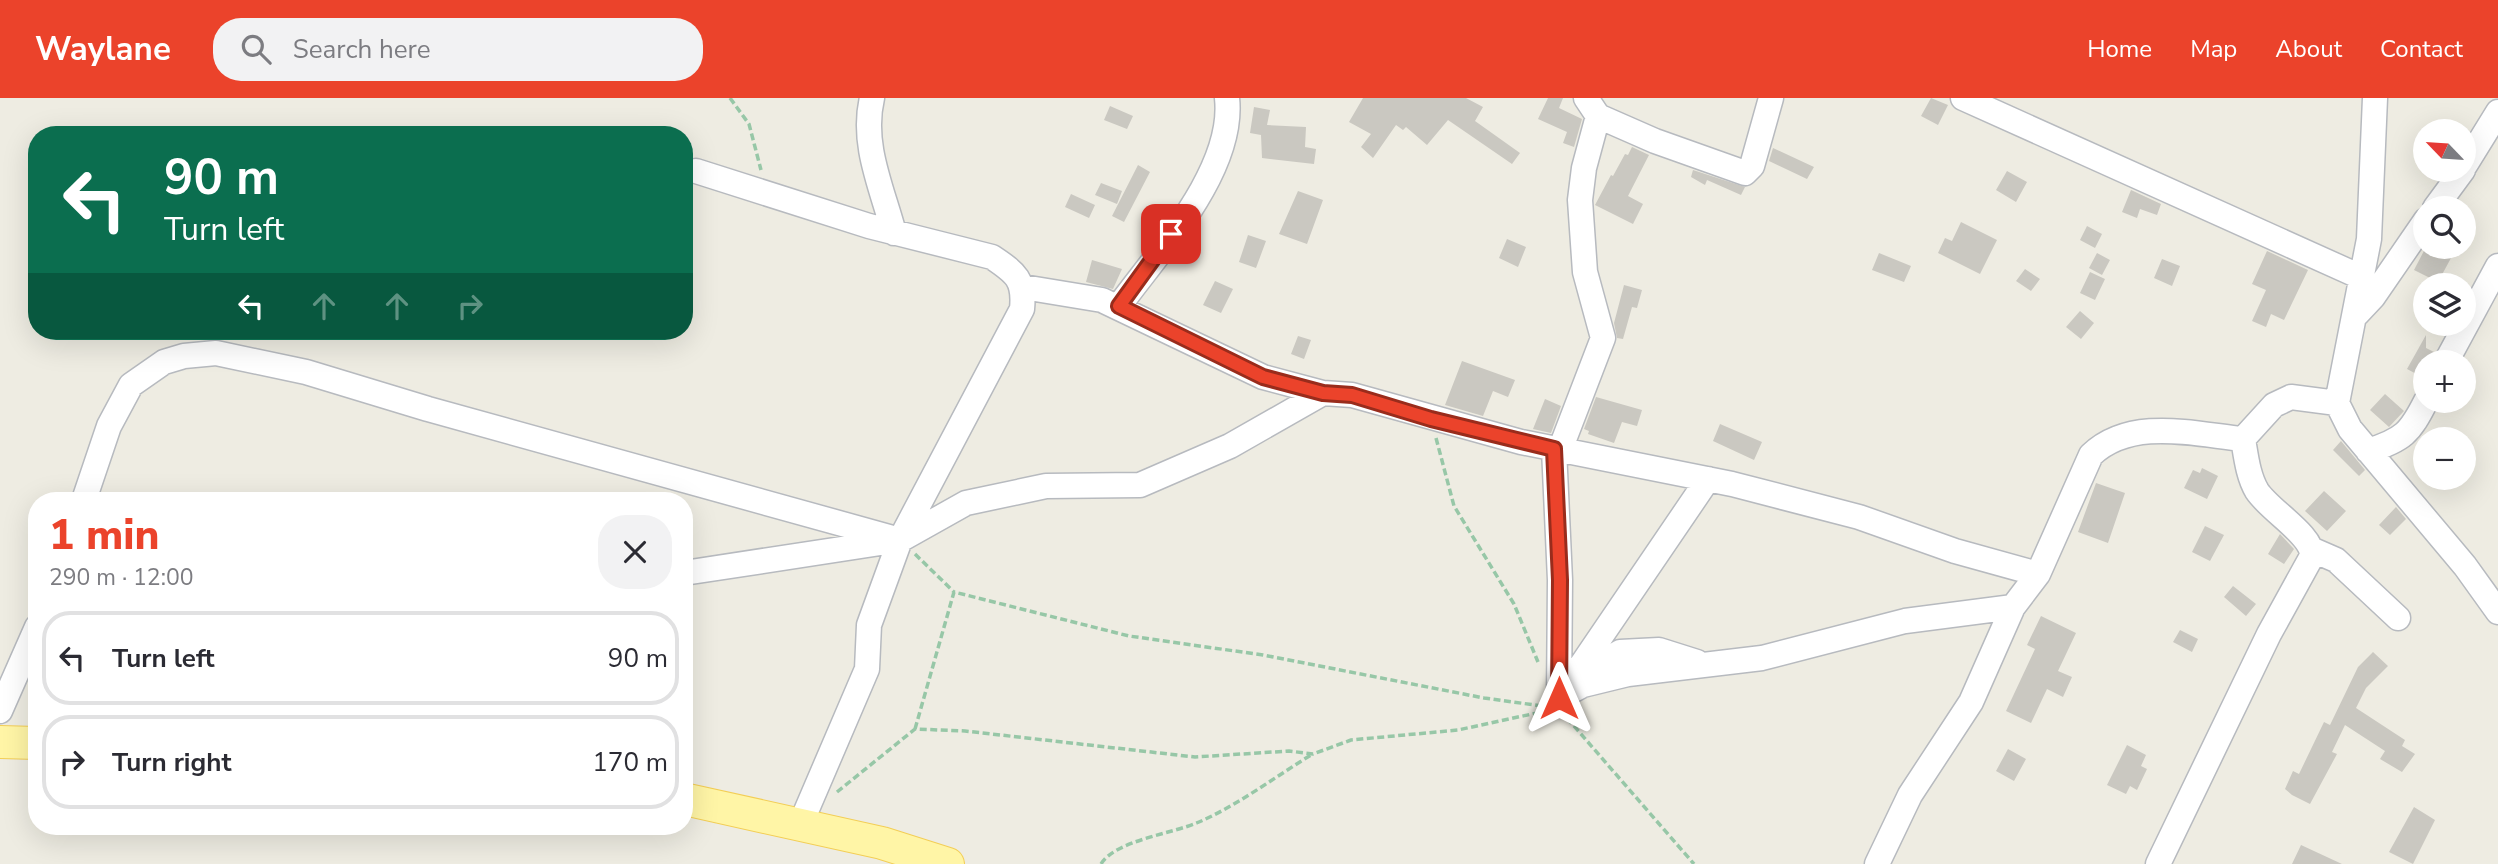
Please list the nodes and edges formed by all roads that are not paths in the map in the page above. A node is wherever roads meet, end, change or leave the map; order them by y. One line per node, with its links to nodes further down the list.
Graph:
1 (872, 98): 11 (street)
2 (1227, 98): 16 (street)
3 (1770, 98): 7 (street)
4 (1963, 98): 6 (street)
5 (2375, 98): 14 (street)
6 (2005, 106): 14 (street)
7 (1592, 107): 23 (street)
8 (2498, 112): 9 (street)
9 (2476, 148)
10 (696, 171): 11 (street)
11 (894, 233): 15 (street)
12 (2413, 239): 17 (street)
13 (2498, 266): 18 (street)
14 (2363, 278): 17 (street)
15 (1023, 287): 16 (street); 27 (street)
16 (1119, 306): 19 (street)
17 (2354, 317): 20 (street)
18 (2452, 350)
19 (1323, 393): 23 (street); 27 (street)
20 (2337, 403): 22 (street); 24 (street)
21 (2419, 413): 24 (street)
22 (2243, 439): 28 (street); 31 (street)
23 (1557, 450): 25 (street); 38 (street)
24 (2368, 451): 29 (street)
25 (1708, 479): 31 (street); 38 (street)
26 (87, 492): 27 (street)
27 (900, 540): 30 (street); 43 (street)
28 (2313, 550): 35 (street); 46 (street)
29 (2465, 566): 32 (street); 34 (street)
30 (693, 572)
31 (2038, 574): 33 (street)
32 (2498, 583)
33 (2013, 607): 38 (street); 45 (street)
34 (2498, 612)
35 (2399, 618)
36 (28, 652): 37 (street)
37 (17, 682): 39 (street)
38 (1559, 698)
39 (0, 711)
40 (0, 742): 41 (main road)
41 (28, 743)
42 (693, 801): 43 (main road)
43 (801, 823): 44 (main road)
44 (948, 864)
45 (1877, 864)
46 (2158, 864)

